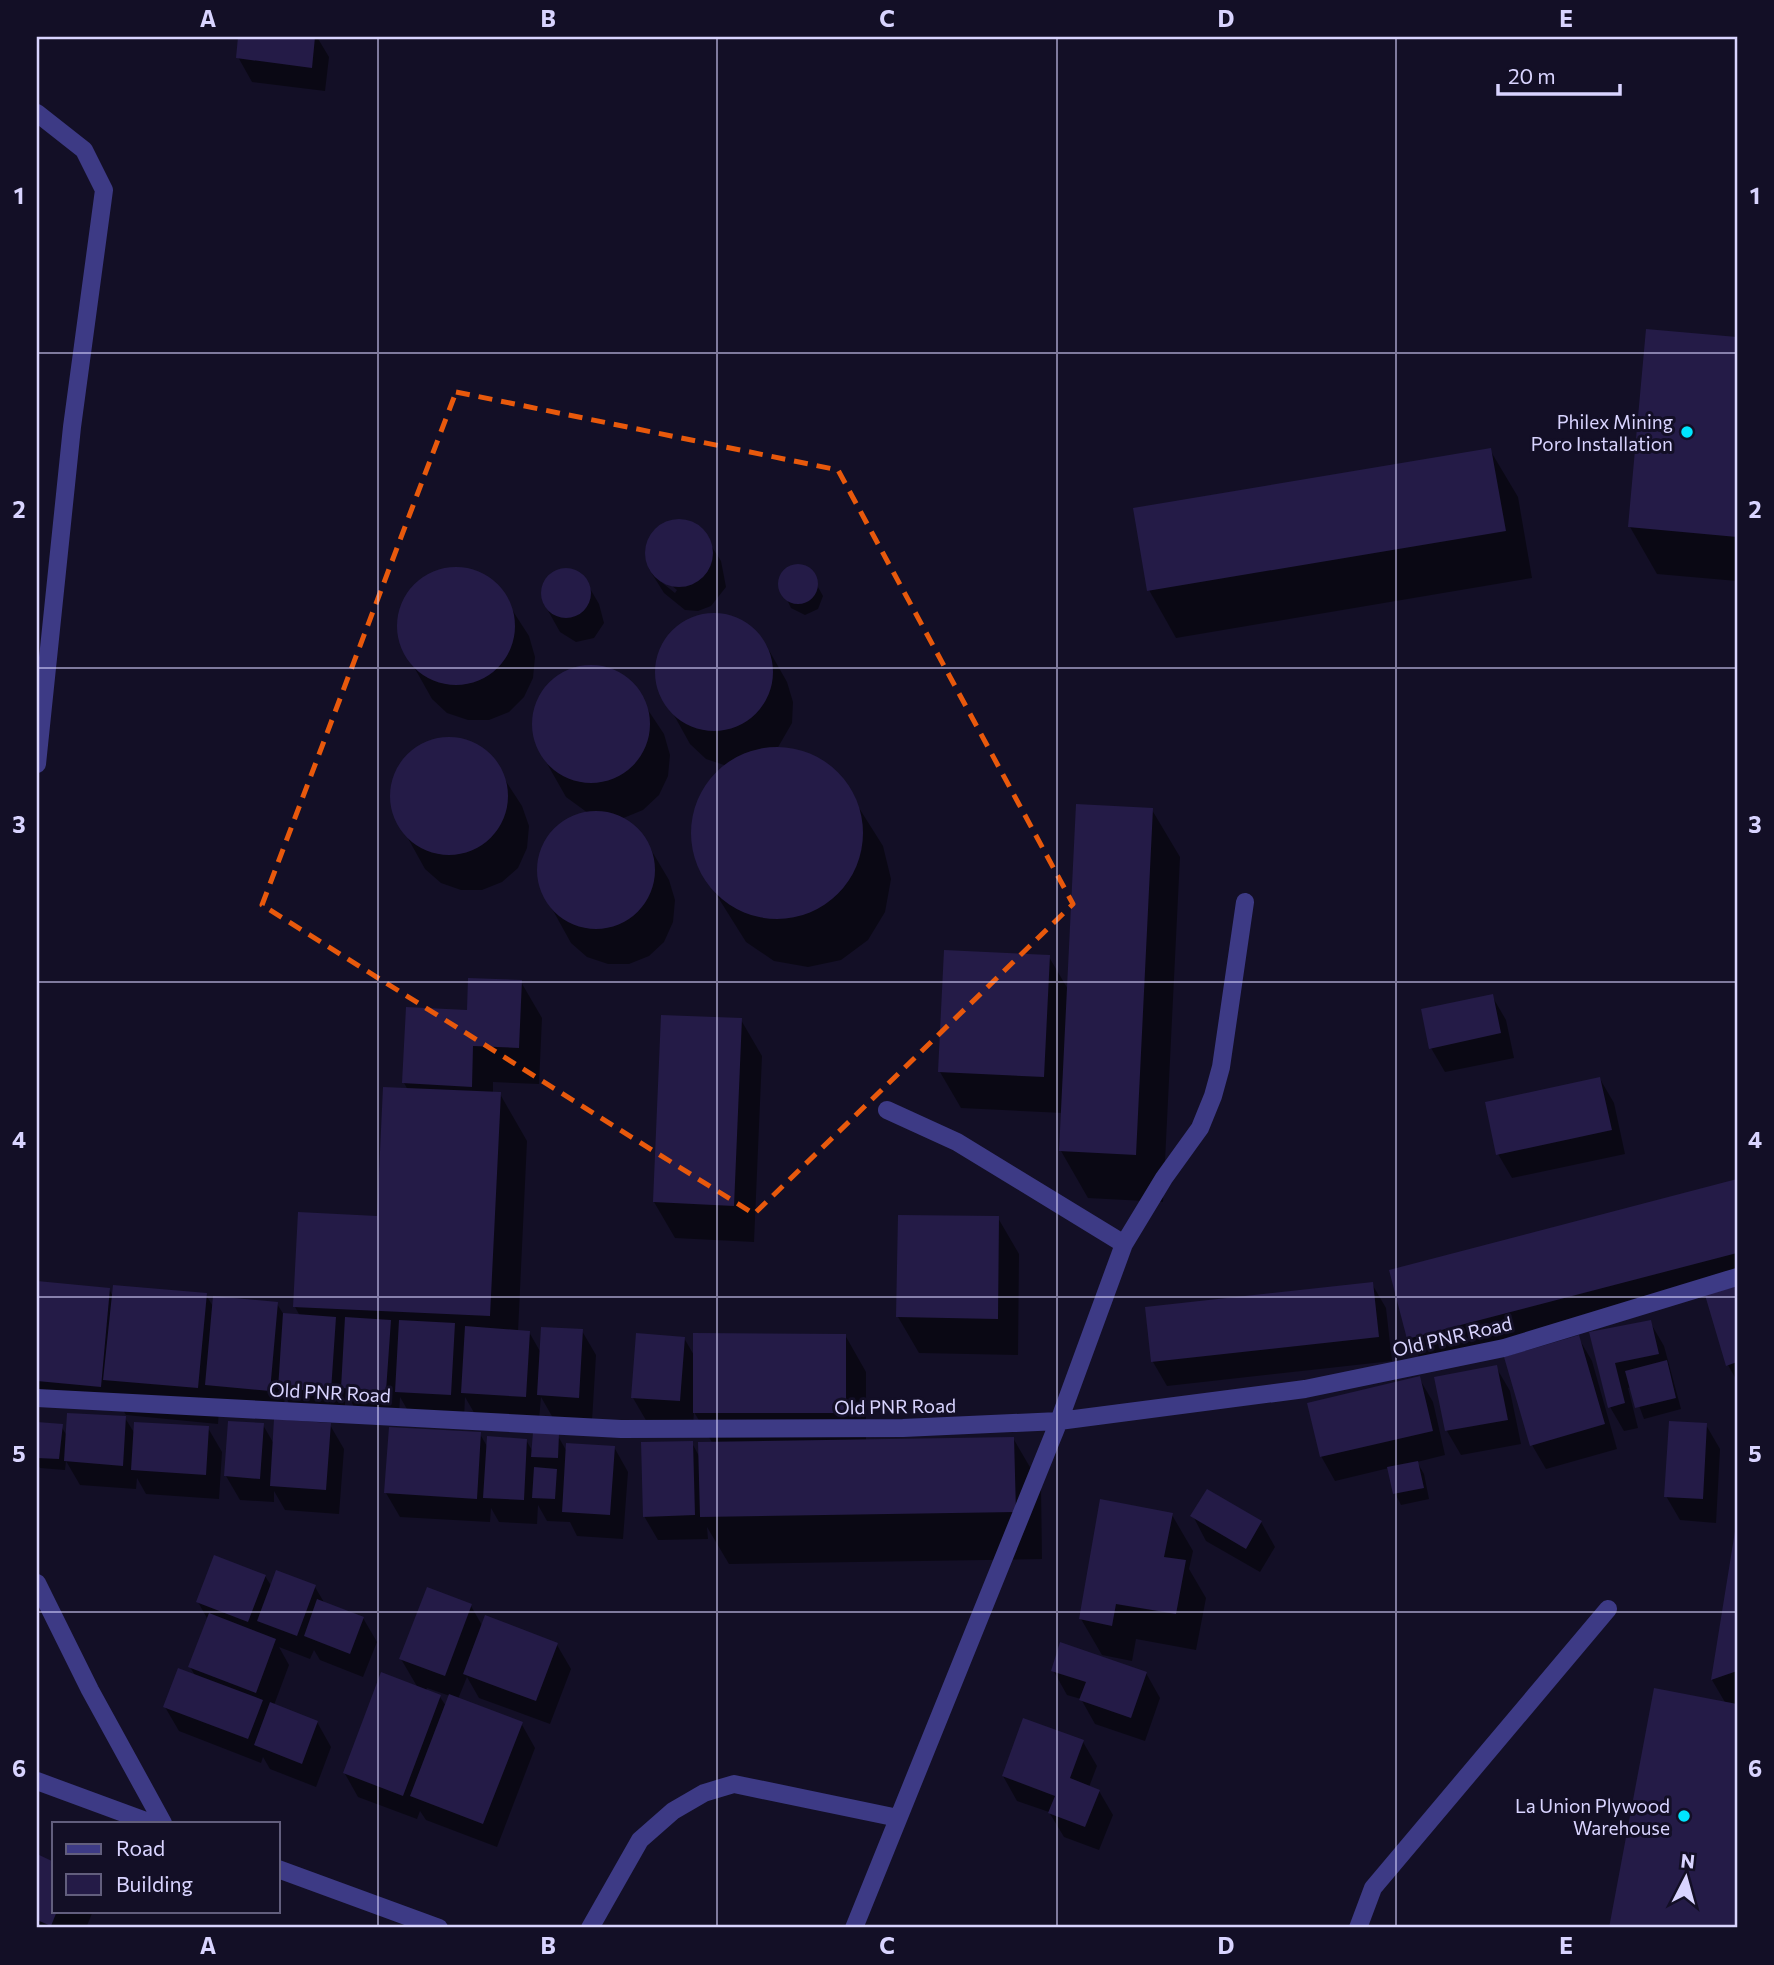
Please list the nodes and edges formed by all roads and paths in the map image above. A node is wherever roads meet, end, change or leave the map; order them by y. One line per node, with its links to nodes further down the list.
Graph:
1 (37, 113): 2 (street)
2 (37, 764)
3 (1245, 902): 5 (street)
4 (887, 1110): 5 (street)
5 (1125, 1244): 8 (street)
6 (1737, 1276): 8 (street, Old PNR Road)
7 (37, 1398): 8 (street, Old PNR Road)
8 (1059, 1422): 12 (street)
9 (37, 1583): 14 (street)
10 (1608, 1609): 19 (street)
11 (37, 1781): 13 (street)
12 (898, 1818): 17 (street); 18 (street)
13 (148, 1822)
14 (162, 1822)
15 (280, 1871): 16 (street)
16 (439, 1928)
17 (590, 1928)
18 (853, 1928)
19 (1358, 1928)

